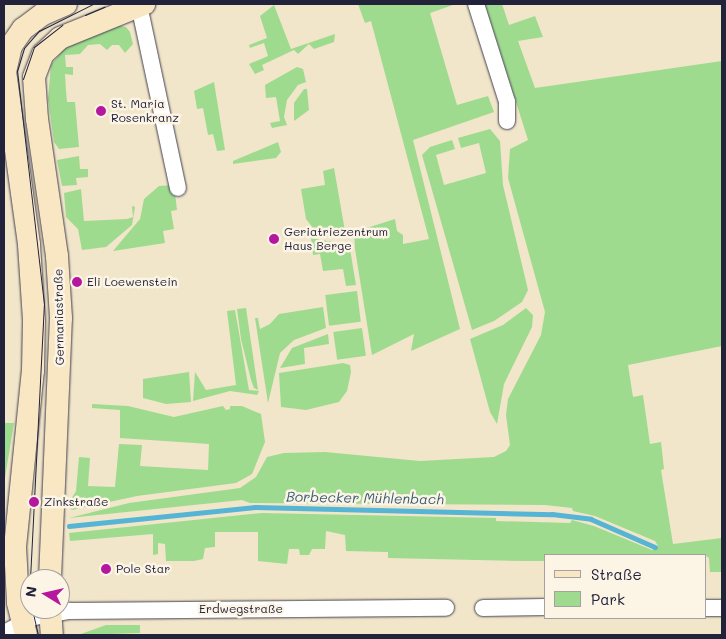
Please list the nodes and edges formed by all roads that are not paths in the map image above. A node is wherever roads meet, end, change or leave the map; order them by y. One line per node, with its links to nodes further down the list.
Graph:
1 (66, 4): 6 (main road, Germaniastraße)
2 (141, 4): 5 (street); 7 (main road, Germaniastraße)
3 (476, 4): 4 (street)
4 (507, 122)
5 (178, 188)
6 (9, 548): 13 (main road, Germaniastraße)
7 (50, 569)
8 (544, 607): 10 (street)
9 (446, 608): 13 (street, Erdwegstraße)
10 (483, 608)
11 (706, 608): 12 (street)
12 (722, 608)
13 (34, 623)

